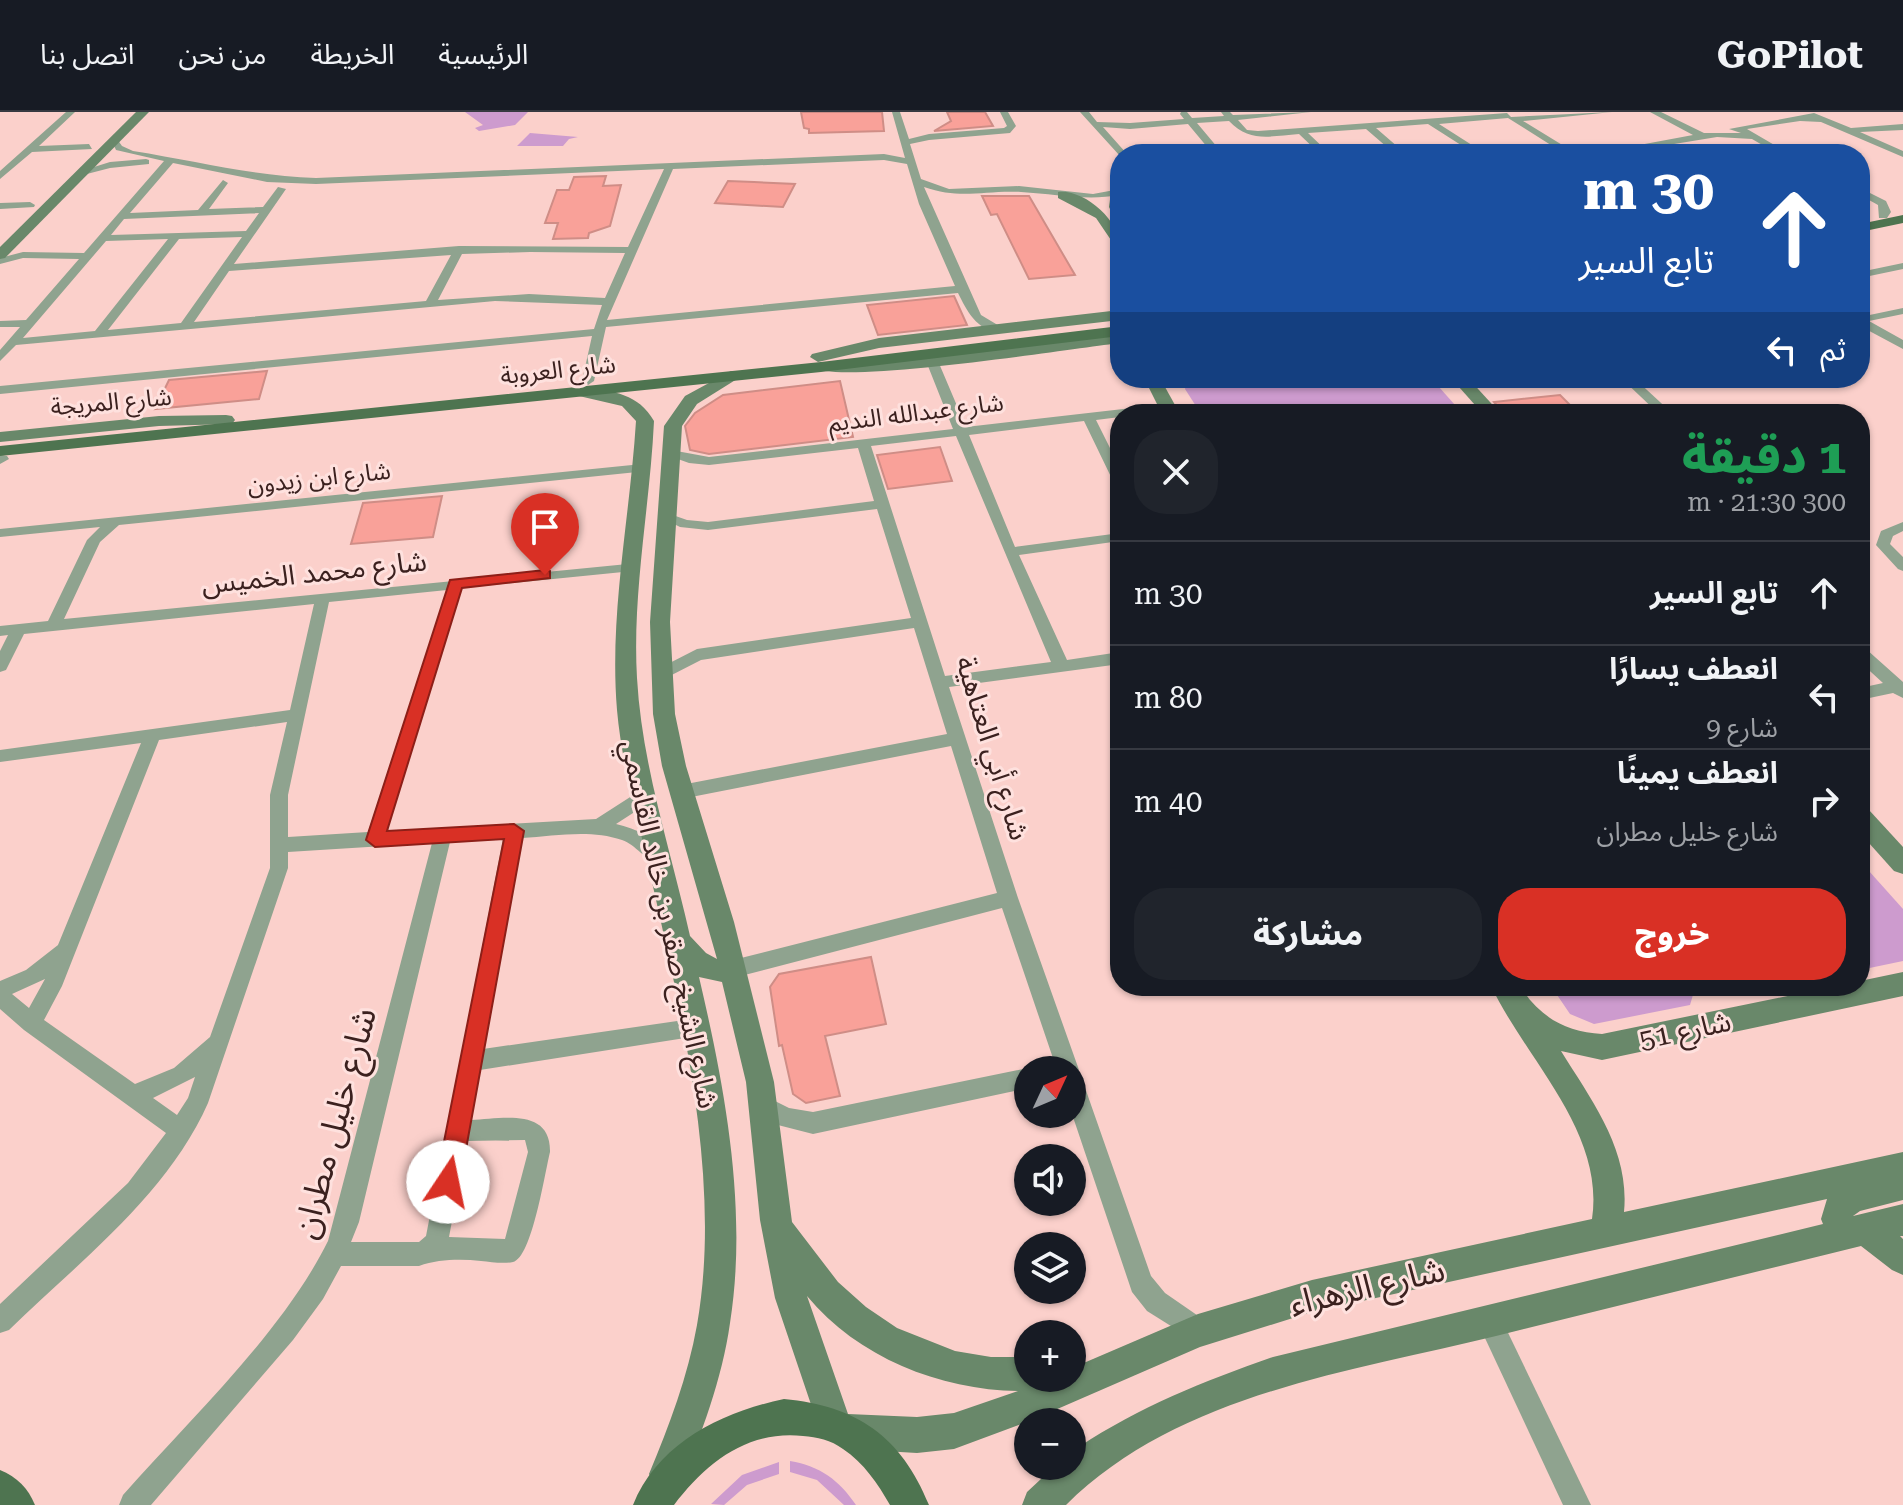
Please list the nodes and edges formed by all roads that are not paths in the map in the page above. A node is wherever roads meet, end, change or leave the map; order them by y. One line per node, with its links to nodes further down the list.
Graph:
1 (71, 112): 34 (street)
2 (125, 112): 32 (street)
3 (143, 112): 23 (street)
4 (896, 112): 33 (street)
5 (1004, 112): 33 (street)
6 (1084, 112): 16 (street)
7 (1182, 112): 14 (street)
8 (1307, 112): 12 (street)
9 (1608, 112): 13 (street)
10 (1654, 112): 22 (street)
11 (1804, 114): 19 (street); 21 (street)
12 (1228, 115): 14 (street); 20 (street)
13 (1506, 116): 15 (street); 29 (street)
14 (1190, 121): 16 (street); 25 (street)
15 (1430, 122): 17 (street); 28 (street)
16 (1094, 124): 24 (street)
17 (1369, 127): 20 (street); 27 (street)
18 (1903, 127): 19 (street)
19 (1845, 129): 35 (street)
20 (1302, 132): 26 (street)
21 (1746, 133): 22 (street); 31 (street)
22 (1707, 136): 30 (street)
23 (114, 141): 37 (street); 40 (street)
24 (1113, 144)
25 (1210, 144)
26 (1315, 144)
27 (1389, 144)
28 (1465, 144)
29 (1555, 144)
30 (1658, 144)
31 (1766, 144)
32 (89, 147): 34 (street); 49 (street)
33 (906, 147): 36 (street); 38 (street)
34 (29, 149): 41 (street)
35 (1903, 154)
36 (884, 157): 38 (street); 39 (street)
37 (169, 161): 39 (street); 40 (street); 54 (street)
38 (911, 162): 42 (street)
39 (669, 168): 64 (street)
40 (83, 172): 66 (street)
41 (0, 176)
42 (917, 181): 45 (street); 56 (street)
43 (223, 183): 52 (street)
44 (281, 189): 51 (street)
45 (948, 192): 47 (street); 56 (street)
46 (1110, 194): 47 (street)
47 (1063, 195): 59 (street)
48 (1870, 196): 53 (street)
49 (30, 205): 50 (street); 57 (street)
50 (0, 206)
51 (265, 210): 52 (street); 60 (street)
52 (201, 213): 54 (street)
53 (1898, 215): 55 (main road); 58 (main road)
54 (123, 216): 62 (street)
55 (1870, 219)
56 (931, 220): 70 (street)
57 (10, 224)
58 (1870, 225)
59 (1110, 228)
60 (248, 234): 61 (street); 68 (street)
61 (176, 236): 62 (street); 88 (street)
62 (103, 238): 65 (street)
63 (459, 249): 64 (street); 68 (street); 72 (street)
64 (632, 250): 71 (street)
65 (88, 256): 66 (street); 79 (street)
66 (0, 258)
67 (1903, 266): 69 (street)
68 (225, 268): 82 (street)
69 (1870, 273)
70 (962, 289): 76 (street); 84 (street)
71 (609, 302): 72 (street); 84 (street)
72 (430, 304): 82 (street)
73 (1110, 304): 77 (street)
74 (1903, 311): 78 (street)
75 (1110, 316): 77 (street)
76 (976, 317): 85 (street); 87 (street)
77 (1085, 319): 85 (street)
78 (1870, 319)
79 (30, 323): 80 (street); 90 (street)
80 (0, 324)
81 (1110, 325): 96 (main road, شارع العروبة)
82 (185, 326): 88 (street)
83 (1870, 327): 92 (street)
84 (599, 328): 98 (street); 101 (street)
85 (997, 329): 87 (street)
86 (1110, 332): 96 (main road, شارع العروبة)
87 (962, 333): 96 (street)
88 (99, 334): 90 (street)
89 (1110, 339): 91 (street)
90 (13, 342): 94 (street)
91 (1065, 345): 93 (street); 95 (street)
92 (1903, 345)
93 (1110, 347)
94 (0, 357)
95 (932, 361): 96 (street); 106 (street)
96 (819, 362): 97 (main road, شارع العروبة); 98 (main road, شارع العروبة)
97 (731, 376): 98 (main road, شارع العروبة); 109 (street, شارع الشيخ صقر بن خالد القاسمي)
98 (587, 386): 108 (main road, شارع العروبة); 111 (street, شارع الشيخ صقر بن خالد القاسمي)
99 (1472, 388): 102 (street)
100 (1638, 388): 103 (street)
101 (0, 390)
102 (1484, 404)
103 (1656, 404)
104 (1110, 415): 105 (street, شارع عبدالله النديم)
105 (1088, 417): 106 (street, شارع عبدالله النديم); 110 (street)
106 (960, 432): 107 (street, شارع عبدالله النديم); 121 (street)
107 (863, 443): 109 (street, شارع عبدالله النديم); 113 (street, شارع أبي العتاهية)
108 (0, 452)
109 (671, 454): 112 (street, شارع الشيخ صقر بن خالد القاسمي)
110 (1110, 461)
111 (642, 468): 112 (street); 115 (street, شارع ابن زيدون); 122 (street, شارع الشيخ صقر بن خالد القاسمي)
112 (669, 484): 114 (street, شارع الشيخ صقر بن خالد القاسمي)
113 (883, 504): 116 (street); 126 (street, شارع أبي العتاهية)
114 (667, 517): 116 (street); 120 (street, شارع الشيخ صقر بن خالد القاسمي)
115 (115, 521): 118 (street, شارع ابن زيدون); 127 (street)
116 (708, 526): 120 (street)
117 (1903, 526): 123 (street)
118 (0, 533)
119 (1110, 538): 121 (street)
120 (665, 544): 130 (street, شارع الشيخ صقر بن خالد القاسمي)
121 (1010, 552): 134 (street)
122 (633, 566): 124 (street, شارع محمد الخميس); 145 (street, شارع الشيخ صقر بن خالد القاسمي)
123 (1903, 566)
124 (456, 584): 125 (street, شارع محمد الخميس); 150 (street)
125 (323, 597): 127 (street, شارع محمد الخميس); 140 (street)
126 (922, 622): 131 (street); 137 (street, شارع أبي العتاهية)
127 (54, 625): 128 (street, شارع محمد الخميس)
128 (19, 629): 129 (street, شارع محمد الخميس); 135 (street)
129 (0, 631)
130 (659, 641): 131 (street); 136 (street, شارع الشيخ صقر بن خالد القاسمي)
131 (697, 655): 136 (street)
132 (1110, 659): 134 (street)
133 (1870, 662): 138 (street)
134 (1061, 665): 137 (street)
135 (0, 666)
136 (660, 675): 144 (street, شارع الشيخ صقر بن خالد القاسمي)
137 (940, 682): 142 (street, شارع أبي العتاهية)
138 (1900, 689): 139 (street)
139 (1870, 693)
140 (296, 715): 141 (street); 151 (street)
141 (153, 735): 143 (street); 156 (street)
142 (957, 738): 144 (street); 154 (street, شارع أبي العتاهية)
143 (0, 756)
144 (681, 792): 157 (street, شارع الشيخ صقر بن خالد القاسمي)
145 (644, 797): 146 (street); 152 (street, شارع الشيخ صقر بن خالد القاسمي)
146 (599, 826): 148 (street); 152 (street)
147 (1870, 828): 153 (street)
148 (514, 831): 149 (street); 168 (street)
149 (443, 835): 150 (street); 182 (street, شارع خليل مطران)
150 (375, 840): 151 (street)
151 (280, 845): 166 (street)
152 (659, 856): 155 (street, شارع الشيخ صقر بن خالد القاسمي)
153 (1903, 864)
154 (1008, 898): 157 (street); 167 (street, شارع أبي العتاهية)
155 (678, 941): 157 (street); 165 (street, شارع الشيخ صقر بن خالد القاسمي)
156 (64, 952): 160 (street); 164 (street)
157 (733, 969): 171 (street, شارع الشيخ صقر بن خالد القاسمي)
158 (1903, 984): 159 (street, شارع 51)
159 (1870, 991)
160 (0, 993): 164 (street)
161 (1511, 996): 163 (street)
162 (1846, 996): 163 (street, شارع 51)
163 (1521, 1013): 180 (street)
164 (31, 1023): 170 (street)
165 (698, 1027): 168 (street); 191 (street, شارع الشيخ صقر بن خالد القاسمي)
166 (220, 1039): 170 (street); 173 (street)
167 (1063, 1056)
168 (471, 1061): 174 (street)
169 (1014, 1081): 171 (street)
170 (132, 1096): 173 (street)
171 (765, 1106): 177 (street, شارع الشيخ صقر بن خالد القاسمي)
172 (1086, 1123): 186 (street)
173 (182, 1131): 184 (street)
174 (458, 1131): 181 (street); 181 (street)
175 (1903, 1167): 180 (street, شارع الزهراء)
176 (1903, 1185): 179 (street)
177 (776, 1220): 188 (street); 189 (street, شارع الشيخ صقر بن خالد القاسمي)
178 (1903, 1220): 179 (street, شارع الزهراء)
179 (1856, 1231): 183 (street); 185 (street, شارع الزهراء)
180 (1604, 1233): 186 (street, شارع الزهراء)
181 (431, 1250): 182 (street)
182 (336, 1254): 193 (street, شارع خليل مطران)
183 (1903, 1259)
184 (0, 1321)
185 (1489, 1321): 195 (street, شارع الزهراء); 196 (street)
186 (1198, 1331): 187 (street, شارع الزهراء)
187 (1088, 1370): 189 (street, شارع الزهراء)
188 (1014, 1374)
189 (839, 1428): 191 (main road); 194 (main road)
190 (0, 1488): 192 (main road)
191 (655, 1498)
192 (17, 1505)
193 (133, 1505)
194 (911, 1505)
195 (1040, 1505)
196 (1577, 1505)

